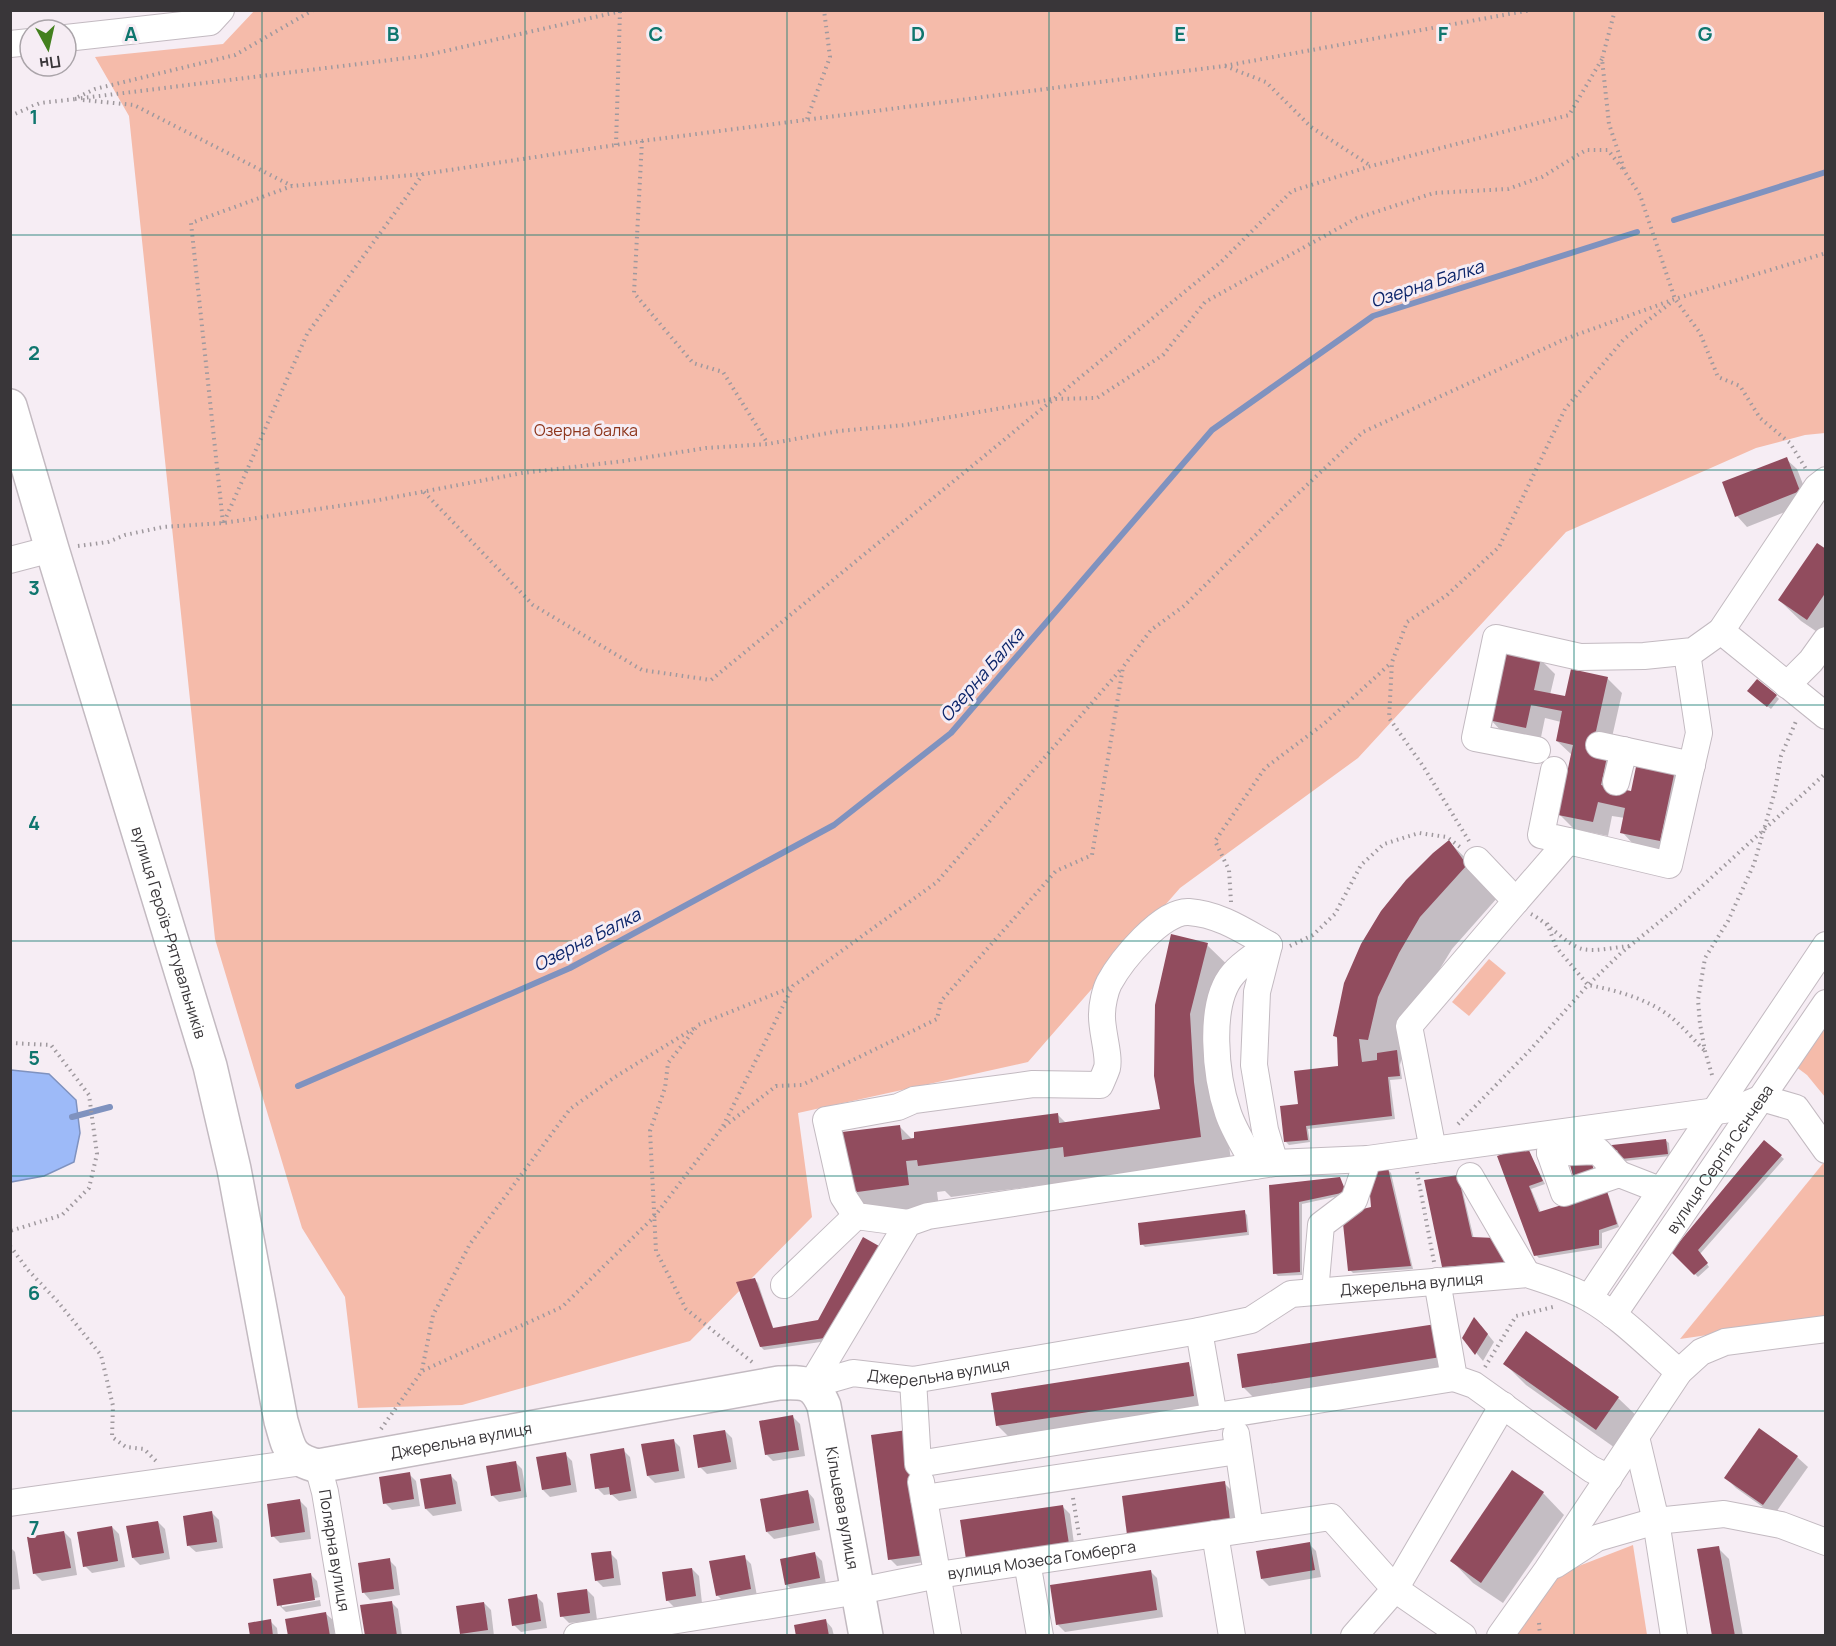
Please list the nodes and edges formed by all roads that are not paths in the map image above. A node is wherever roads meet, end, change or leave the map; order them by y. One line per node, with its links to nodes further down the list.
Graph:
1 (220, 11): 2 (street)
2 (78, 37)
3 (10, 406): 5 (main road, вулиця Героїв-Рятувальників)
4 (1821, 484): 7 (street)
5 (51, 549): 6 (street); 50 (main road, вулиця Героїв-Рятувальників)
6 (10, 560)
7 (1721, 631): 9 (street); 11 (street)
8 (1826, 640): 10 (street)
9 (1687, 652): 12 (street); 13 (street)
10 (1811, 661): 11 (street); 11 (street)
11 (1808, 702)
12 (1537, 750)
13 (1692, 765): 15 (street); 16 (street)
14 (1554, 770): 16 (street)
15 (1616, 782)
16 (1568, 842): 18 (street)
17 (1477, 860): 18 (street)
18 (1513, 905): 26 (street)
19 (1269, 945): 28 (street); 28 (street); 32 (street)
20 (1826, 945): 23 (street)
21 (1826, 1003): 22 (street, вулиця Сергія Сєнчева)
22 (1762, 1098): 23 (street); 25 (street); 39 (street, вулиця Сергія Сєнчева)
23 (1715, 1111): 24 (street); 31 (street)
24 (1552, 1143): 26 (street); 29 (street); 29 (street)
25 (1826, 1150)
26 (1423, 1151): 27 (street)
27 (1368, 1159): 28 (street); 37 (street)
28 (1265, 1164): 33 (street)
29 (1618, 1174): 31 (street)
30 (1470, 1176): 34 (street)
31 (1660, 1190): 38 (street)
32 (856, 1216): 33 (street); 36 (street)
33 (908, 1223): 45 (street)
34 (1527, 1275): 35 (street, Джерельна вулиця); 38 (street, Джерельна вулиця)
35 (1437, 1281): 37 (street, Джерельна вулиця); 44 (street)
36 (784, 1285)
37 (1315, 1292): 41 (street, Джерельна вулиця)
38 (1589, 1298): 39 (street, Джерельна вулиця)
39 (1613, 1315): 42 (street, Джерельна вулиця)
40 (1826, 1329): 42 (street)
41 (1199, 1331): 43 (street, Джерельна вулиця); 47 (street)
42 (1679, 1372): 48 (street)
43 (913, 1380): 45 (street, Джерельна вулиця); 51 (street)
44 (1464, 1382): 46 (street); 47 (street)
45 (811, 1385): 50 (main road, Джерельна вулиця); 63 (main road, Кільцева вулиця)
46 (1503, 1405): 52 (street); 62 (street)
47 (1223, 1415): 49 (street); 51 (street)
48 (1636, 1437): 52 (street); 55 (street)
49 (1238, 1451): 53 (street); 56 (street)
50 (311, 1464): 54 (street, Джерельна вулиця); 64 (street, Полярна вулиця)
51 (918, 1464): 53 (street)
52 (1609, 1478): 60 (street)
53 (924, 1498): 61 (street)
54 (10, 1503)
55 (1656, 1521): 58 (street); 60 (street); 73 (street)
56 (1250, 1529): 57 (street, вулиця Мозеса Гомберга); 62 (street, вулиця Мозеса Гомберга)
57 (1215, 1534): 59 (street, вулиця Мозеса Гомберга); 69 (street)
58 (1826, 1542)
59 (1027, 1562): 61 (street, вулиця Мозеса Гомберга); 68 (street)
60 (1547, 1570): 72 (street)
61 (938, 1575): 63 (street, вулиця Мозеса Гомберга); 67 (street)
62 (1395, 1589): 70 (street); 71 (street, вулиця Мозеса Гомберга)
63 (859, 1591): 65 (street, вулиця Мозеса Гомберга); 66 (main road, Кільцева вулиця)
64 (349, 1635)
65 (578, 1635)
66 (866, 1635)
67 (948, 1635)
68 (1040, 1635)
69 (1232, 1635)
70 (1354, 1635)
71 (1463, 1635)
72 (1500, 1635)
73 (1674, 1635)

